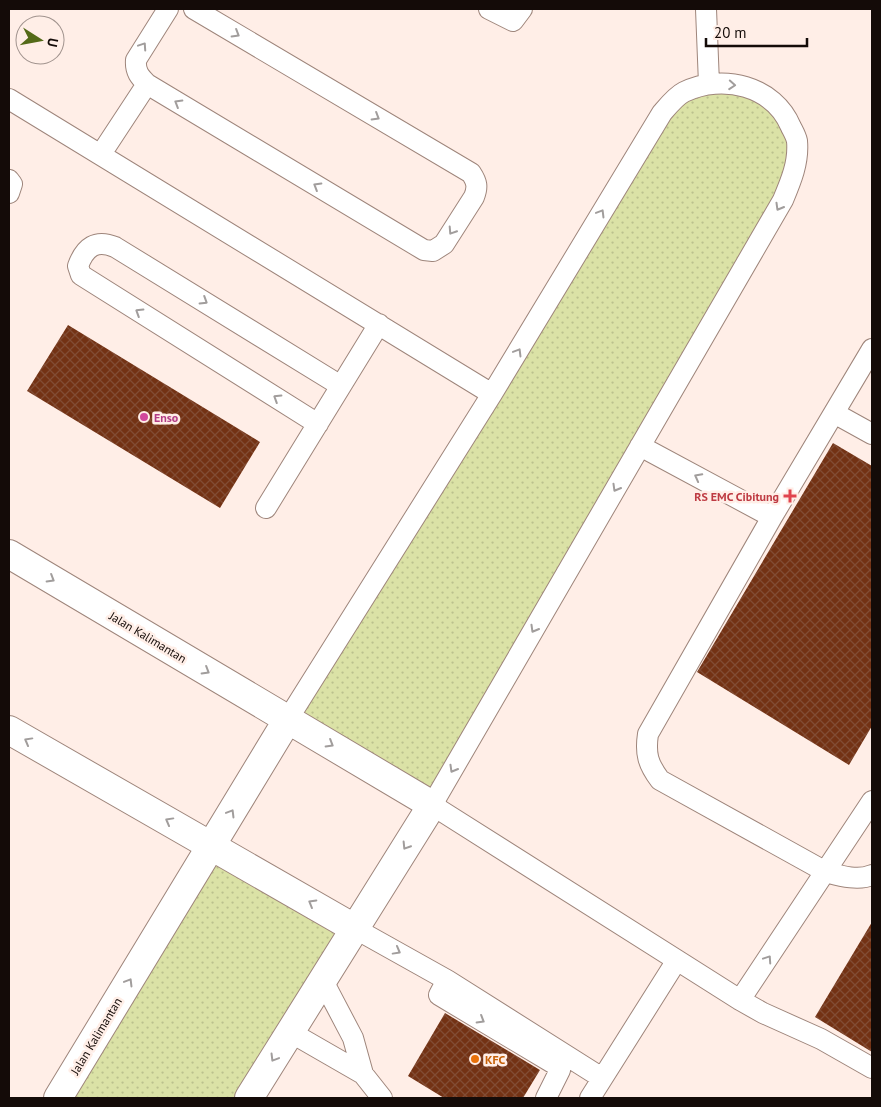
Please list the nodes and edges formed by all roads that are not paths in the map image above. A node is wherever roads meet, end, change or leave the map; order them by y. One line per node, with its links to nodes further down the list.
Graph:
1 (168, 9): 6 (lane, one-way to 1)
2 (194, 9): 6 (lane, one-way to 6)
3 (489, 9): 4 (lane)
4 (522, 9)
5 (706, 9): 7 (lane)
6 (147, 84): 9 (lane)
7 (709, 84): 15 (lane, one-way to 7); 19 (lane, one-way to 19)
8 (9, 100): 9 (lane)
9 (101, 154): 12 (lane)
10 (9, 180): 11 (lane)
11 (9, 193)
12 (379, 324): 14 (lane); 15 (lane)
13 (871, 356): 16 (lane)
14 (342, 386): 17 (lane); 17 (lane, one-way to 14)
15 (492, 394): 23 (lane)
16 (834, 413): 18 (lane); 21 (lane)
17 (318, 424): 20 (lane)
18 (872, 434)
19 (640, 446): 21 (lane, one-way to 19); 26 (lane, one-way to 26)
20 (266, 508)
21 (772, 517): 28 (lane)
22 (9, 554): 23 (street, Jalan Kalimantan, one-way to 23)
23 (288, 719): 26 (street, Jalan Kalimantan, one-way to 26); 27 (street, Jalan Kalimantan, one-way to 23)
24 (9, 730): 27 (street, one-way to 24)
25 (872, 800): 28 (lane)
26 (432, 805): 30 (street, one-way to 30); 31 (lane)
27 (212, 845): 30 (street, one-way to 27); 39 (street, Jalan Kalimantan, one-way to 27)
28 (826, 872): 29 (lane); 34 (lane, one-way to 28)
29 (872, 875)
30 (354, 928): 32 (street); 33 (lane, one-way to 33)
31 (677, 960): 34 (lane); 38 (lane)
32 (322, 979): 35 (street); 37 (lane)
33 (447, 980): 38 (lane); 42 (lane, one-way to 42)
34 (740, 1000): 36 (lane)
35 (290, 1032): 37 (lane); 40 (street, one-way to 40)
36 (872, 1068)
37 (363, 1074): 41 (lane)
38 (602, 1078): 43 (lane)
39 (58, 1098)
40 (249, 1098)
41 (382, 1098)
42 (546, 1098)
43 (590, 1098)

